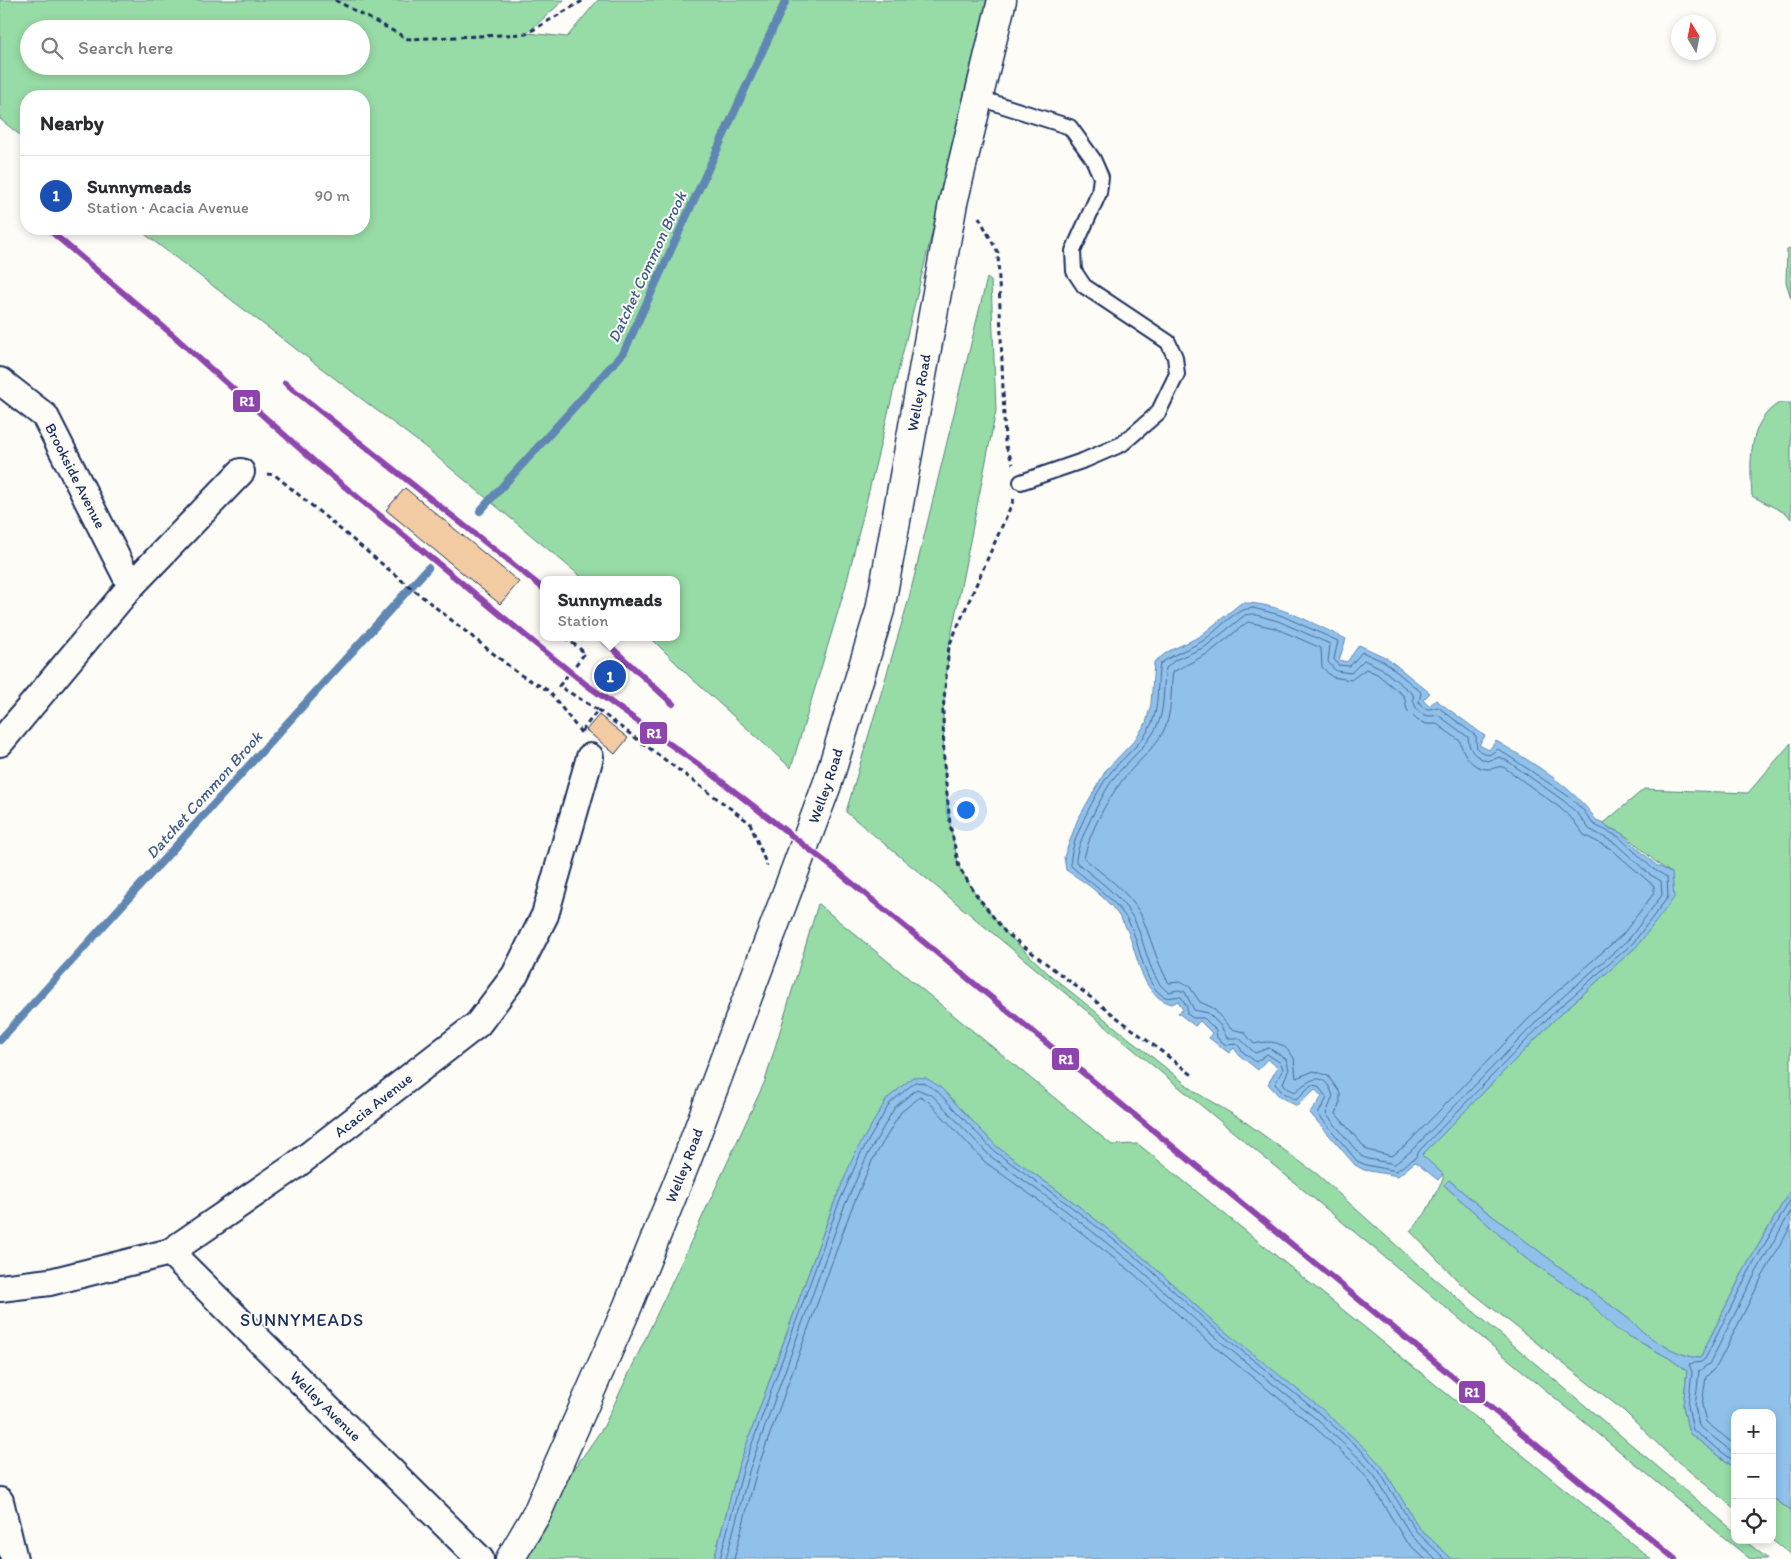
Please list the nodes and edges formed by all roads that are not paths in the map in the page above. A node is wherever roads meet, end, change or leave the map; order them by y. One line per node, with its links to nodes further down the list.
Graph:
1 (1002, 0): 2 (main road, Welley Road)
2 (979, 98): 5 (lane); 14 (main road, Welley Road)
3 (0, 381): 6 (street, Brookside Avenue)
4 (241, 472): 6 (street)
5 (1021, 482)
6 (131, 586): 7 (street)
7 (0, 743)
8 (590, 757): 9 (street, Acacia Avenue)
9 (170, 1252): 10 (street, Acacia Avenue); 13 (street, Welley Avenue)
10 (0, 1288)
11 (0, 1501): 12 (street)
12 (14, 1559)
13 (480, 1559)
14 (510, 1559)

